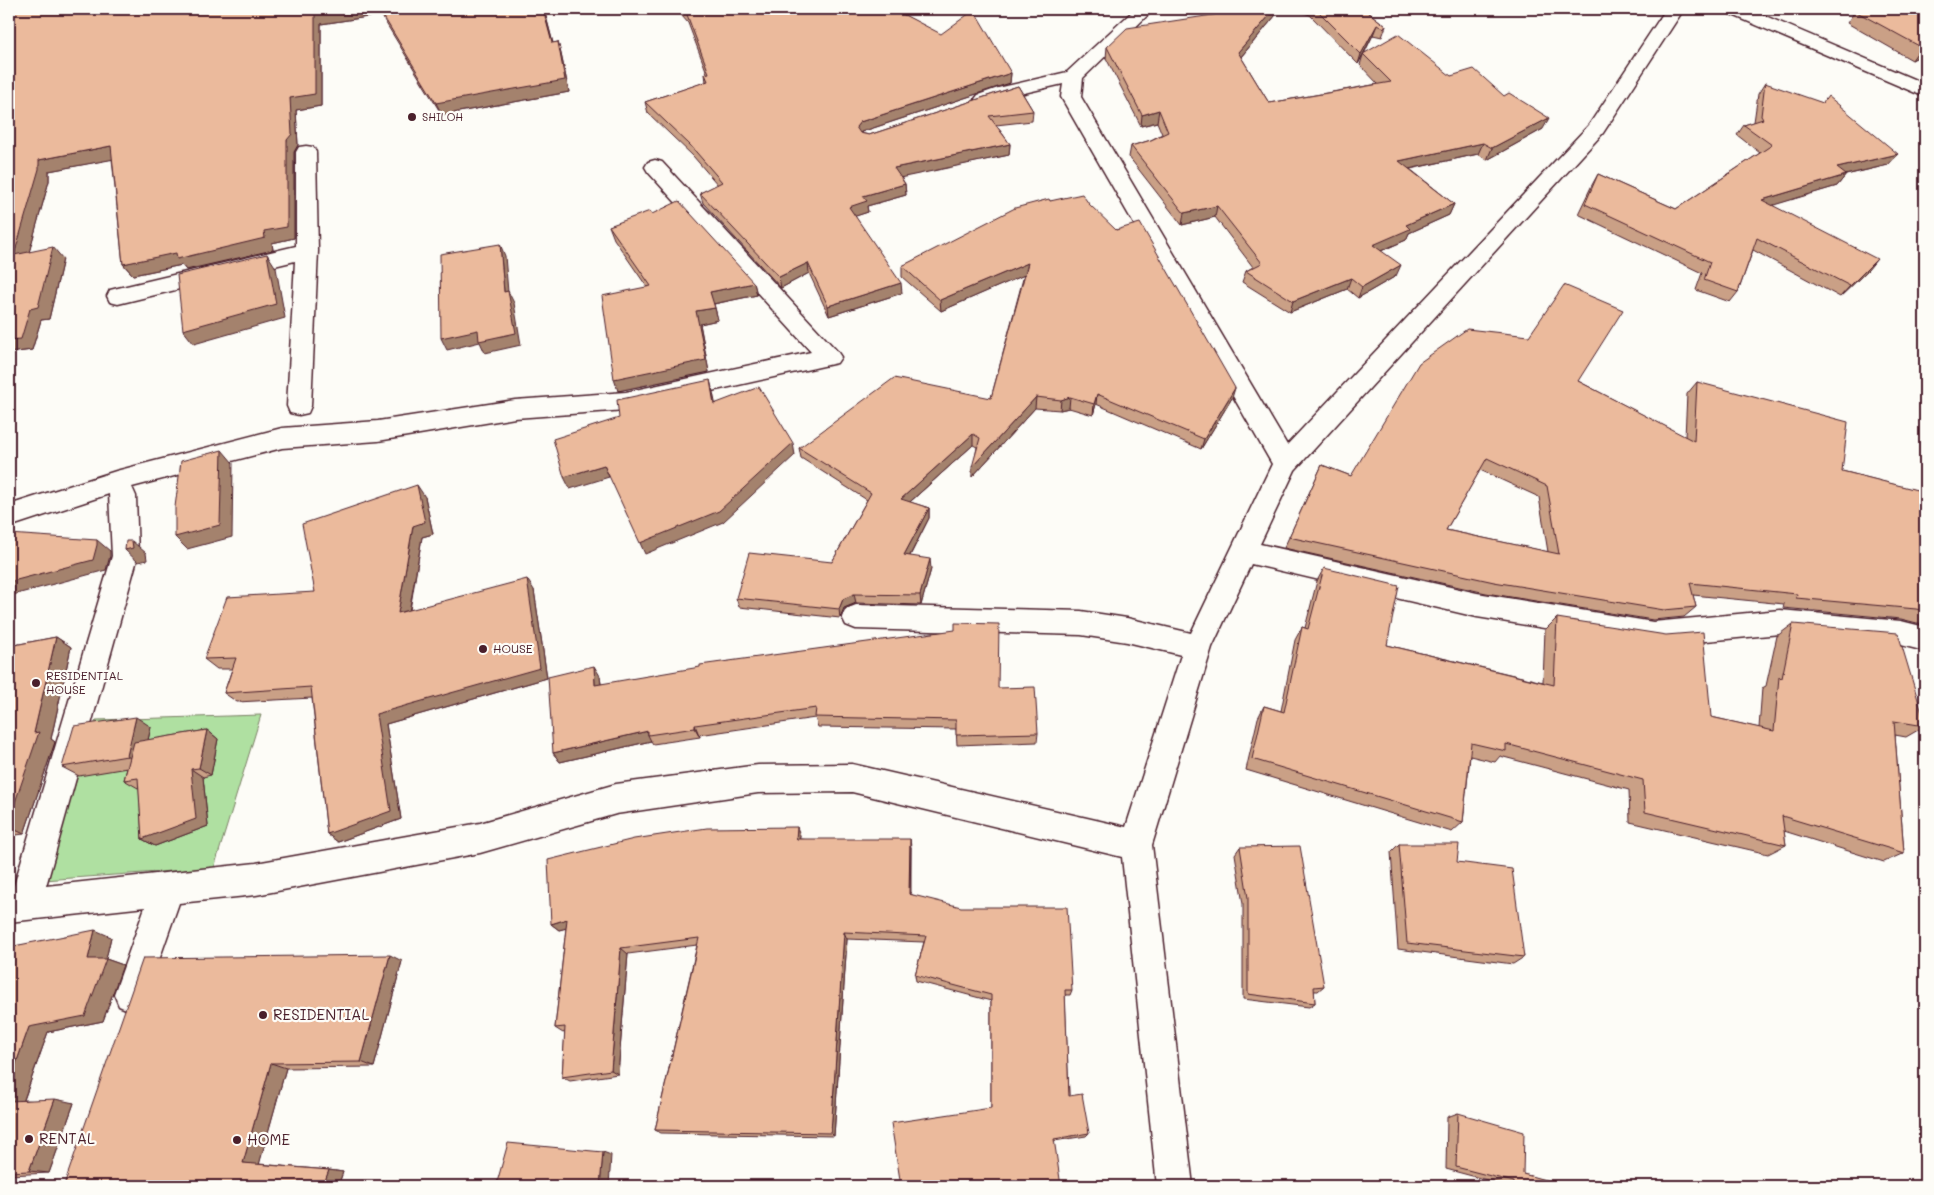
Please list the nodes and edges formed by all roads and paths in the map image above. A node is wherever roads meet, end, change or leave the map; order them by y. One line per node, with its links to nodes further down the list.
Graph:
1 (1145, 9): 4 (street)
2 (1675, 9): 12 (street)
3 (1734, 9): 5 (street)
4 (1074, 76): 6 (street); 12 (street)
5 (1925, 91)
6 (968, 104)
7 (306, 152): 9 (street)
8 (655, 167): 13 (street)
9 (307, 251): 10 (street); 11 (street)
10 (118, 296)
11 (299, 406)
12 (1285, 464): 15 (street)
13 (116, 481): 14 (street); 21 (street)
14 (9, 516)
15 (1244, 551): 17 (street); 18 (street)
16 (856, 617): 18 (street)
17 (1925, 639)
18 (1198, 647): 19 (street)
19 (1136, 845): 20 (street); 23 (street)
20 (168, 889): 21 (street); 22 (street)
21 (17, 905)
22 (122, 1019)
23 (1175, 1186)

